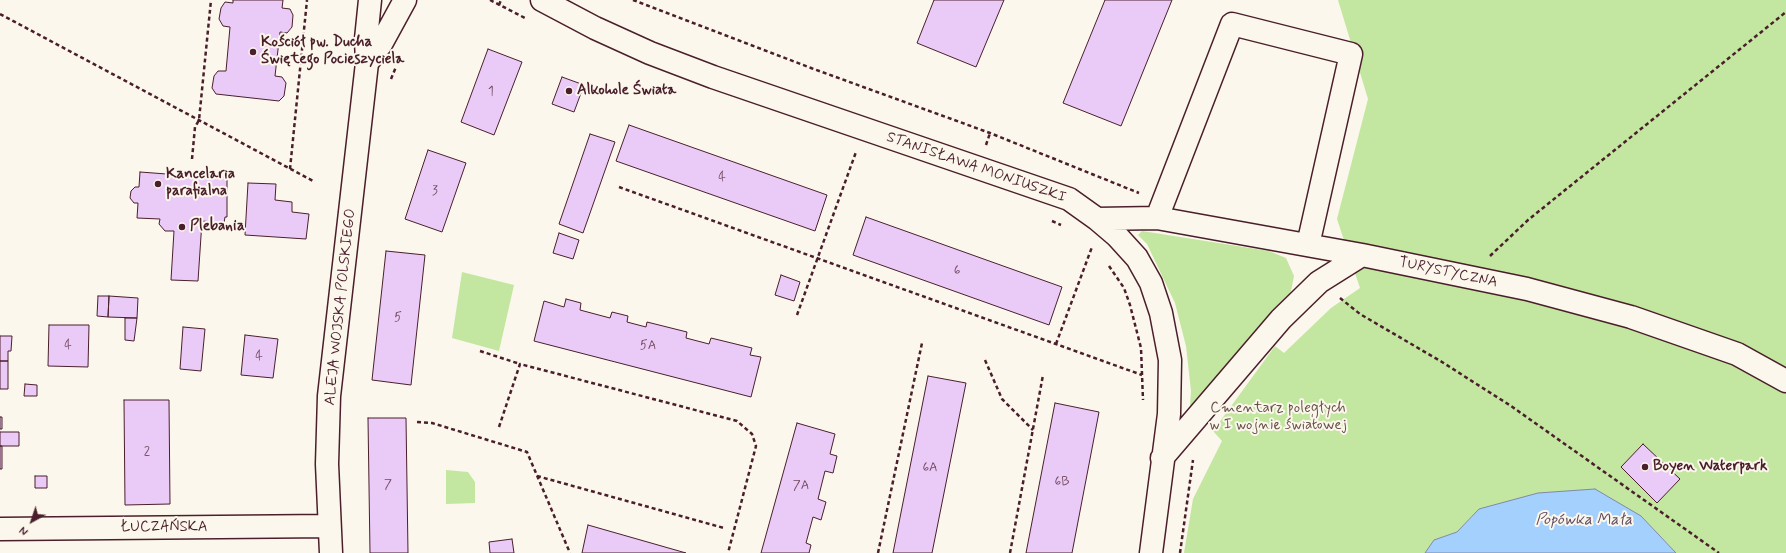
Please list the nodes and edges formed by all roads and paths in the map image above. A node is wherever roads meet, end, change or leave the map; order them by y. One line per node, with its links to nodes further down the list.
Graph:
1 (211, 0): 14 (path)
2 (307, 0): 17 (path)
3 (370, 0): 13 (street, ALEJA WOJSKA POLSKIEGO)
4 (405, 0): 13 (street)
5 (490, 0): 9 (path)
6 (501, 0): 9 (path)
7 (542, 0): 21 (street, STANISŁAWA MONIUSZKI)
8 (633, 0): 20 (path)
9 (499, 5): 12 (path)
10 (1786, 12): 31 (path)
11 (0, 14): 14 (path)
12 (526, 19)
13 (367, 62): 49 (street, ALEJA WOJSKA POLSKIEGO)
14 (199, 120): 16 (path); 17 (path)
15 (857, 149): 29 (path)
16 (192, 159)
17 (290, 169): 18 (path)
18 (315, 182)
19 (619, 187): 29 (path)
20 (1160, 210): 21 (street, TURYSTYCZNA); 25 (street, TURYSTYCZNA); 25 (street)
21 (1097, 219): 47 (street, STANISŁAWA MONIUSZKI)
22 (1052, 221): 23 (path)
23 (1063, 226)
24 (1087, 242): 26 (path)
25 (1308, 245): 28 (street, TURYSTYCZNA)
26 (1093, 246): 27 (path); 35 (path)
27 (1098, 252)
28 (1362, 255): 31 (street, TURYSTYCZNA); 32 (street)
29 (818, 257): 33 (path); 35 (path)
30 (1107, 263): 39 (path)
31 (1468, 277): 41 (street, TURYSTYCZNA)
32 (1319, 282): 47 (street); 59 (path)
33 (797, 315)
34 (922, 343): 55 (path)
35 (1056, 344): 39 (path)
36 (480, 351): 38 (path)
37 (985, 360): 45 (path)
38 (520, 364): 44 (path); 54 (path)
39 (1142, 375): 42 (path)
40 (1043, 376): 45 (path)
41 (1786, 381)
42 (1143, 404)
43 (417, 422): 48 (path)
44 (499, 428)
45 (1033, 431): 56 (path)
46 (1194, 453): 58 (path)
47 (1162, 458): 57 (street, STANISŁAWA MONIUSZKI)
48 (536, 476): 50 (path); 53 (path)
49 (329, 526): 51 (street, ŁUCZAŃSKA); 52 (street, ALEJA WOJSKA POLSKIEGO)
50 (724, 528)
51 (0, 529)
52 (330, 553)
53 (570, 553)
54 (728, 553)
55 (878, 553)
56 (1010, 553)
57 (1151, 553)
58 (1180, 553)
59 (1719, 553)

